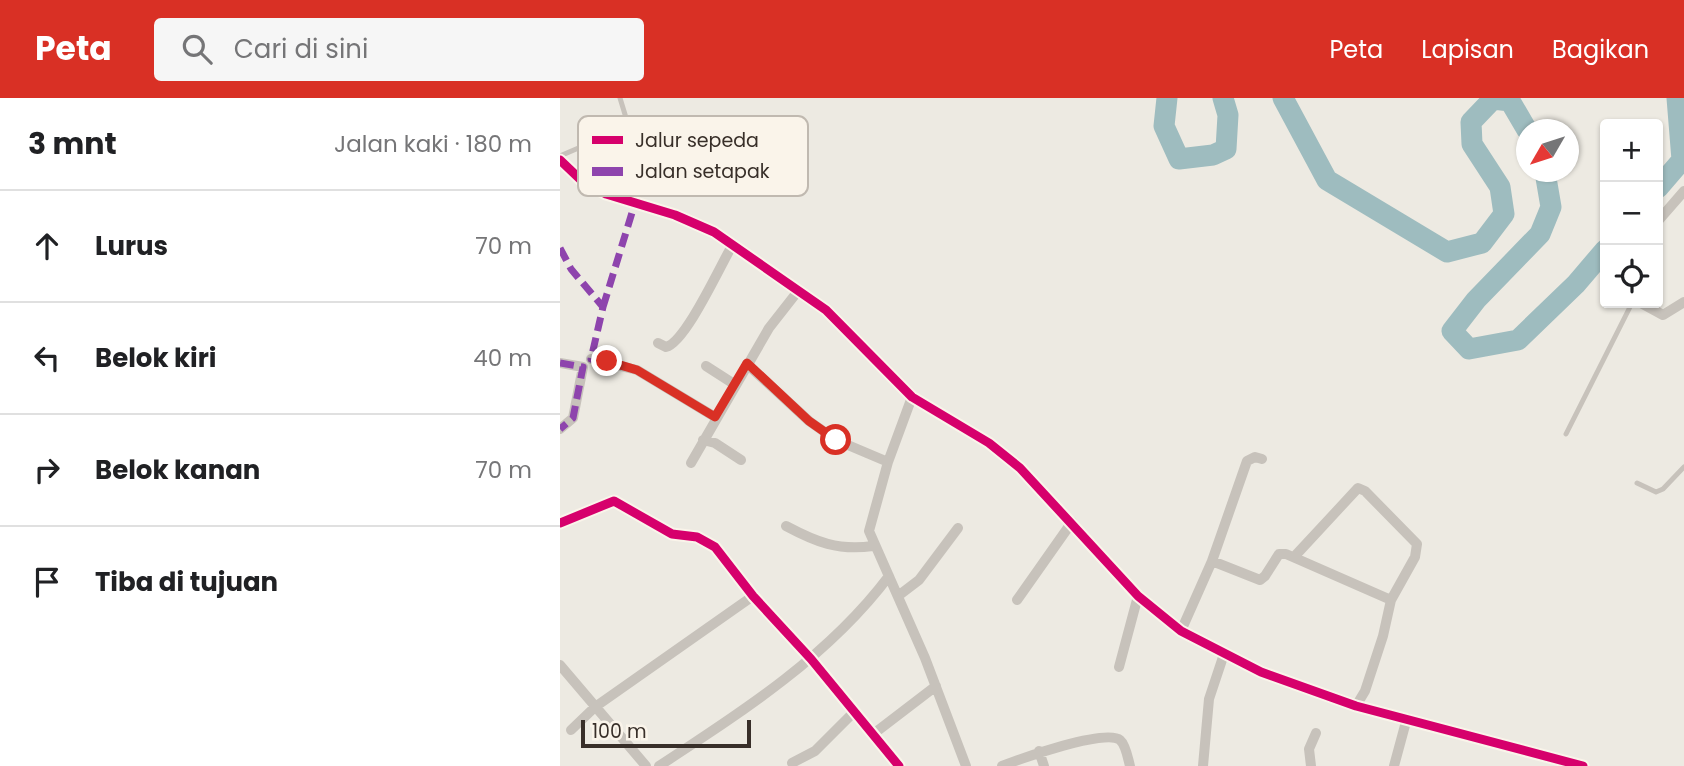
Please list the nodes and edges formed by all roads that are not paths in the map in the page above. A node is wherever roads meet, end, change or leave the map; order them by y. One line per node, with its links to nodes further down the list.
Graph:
1 (620, 98): 2 (lane)
2 (625, 116)
3 (578, 150): 4 (lane)
4 (560, 158): 5 (street)
5 (578, 177)
6 (1684, 191): 8 (street)
7 (613, 196): 9 (street)
8 (1663, 215)
9 (733, 244): 10 (street); 14 (street)
10 (798, 291): 17 (street); 20 (street)
11 (1684, 302): 13 (street)
12 (1629, 308): 23 (lane)
13 (1650, 308)
14 (658, 343)
15 (591, 359): 21 (street)
16 (560, 363): 22 (street)
17 (747, 363): 19 (street); 27 (street)
18 (706, 366): 19 (street)
19 (734, 384): 21 (street)
20 (912, 397): 27 (street); 31 (street)
21 (715, 417): 24 (street)
22 (560, 429)
23 (1566, 434)
24 (703, 440): 26 (street); 28 (street)
25 (1262, 459): 37 (street)
26 (741, 460)
27 (888, 462): 35 (street)
28 (691, 463)
29 (1684, 467): 30 (lane)
30 (1637, 483)
31 (1072, 522): 41 (street); 42 (street)
32 (560, 523): 39 (street)
33 (786, 526): 35 (street)
34 (958, 528): 40 (street)
35 (873, 546): 38 (street)
36 (1294, 557): 37 (street); 43 (street); 43 (street)
37 (1212, 561): 44 (street)
38 (888, 576): 40 (street); 46 (street)
39 (752, 596): 46 (street); 51 (street)
40 (898, 596): 49 (street)
41 (1138, 596): 44 (street); 48 (street)
42 (1017, 600)
43 (1391, 600): 50 (street)
44 (1181, 631): 45 (street)
45 (1224, 654): 50 (street); 66 (street)
46 (811, 659): 52 (street); 60 (street)
47 (560, 665): 51 (street)
48 (1119, 667)
49 (936, 686): 56 (street); 62 (street)
50 (1356, 706): 53 (street)
51 (595, 707): 54 (street); 59 (street)
52 (853, 713): 56 (street); 58 (street)
53 (1407, 718): 68 (street); 69 (street)
54 (571, 730)
55 (1316, 733): 67 (street)
56 (872, 735): 61 (street)
57 (1039, 751): 63 (street); 64 (street); 65 (street)
58 (792, 762)
59 (646, 766)
60 (659, 766)
61 (899, 766)
62 (966, 766)
63 (1002, 766)
64 (1044, 766)
65 (1130, 766)
66 (1203, 766)
67 (1311, 766)
68 (1394, 766)
69 (1583, 766)

